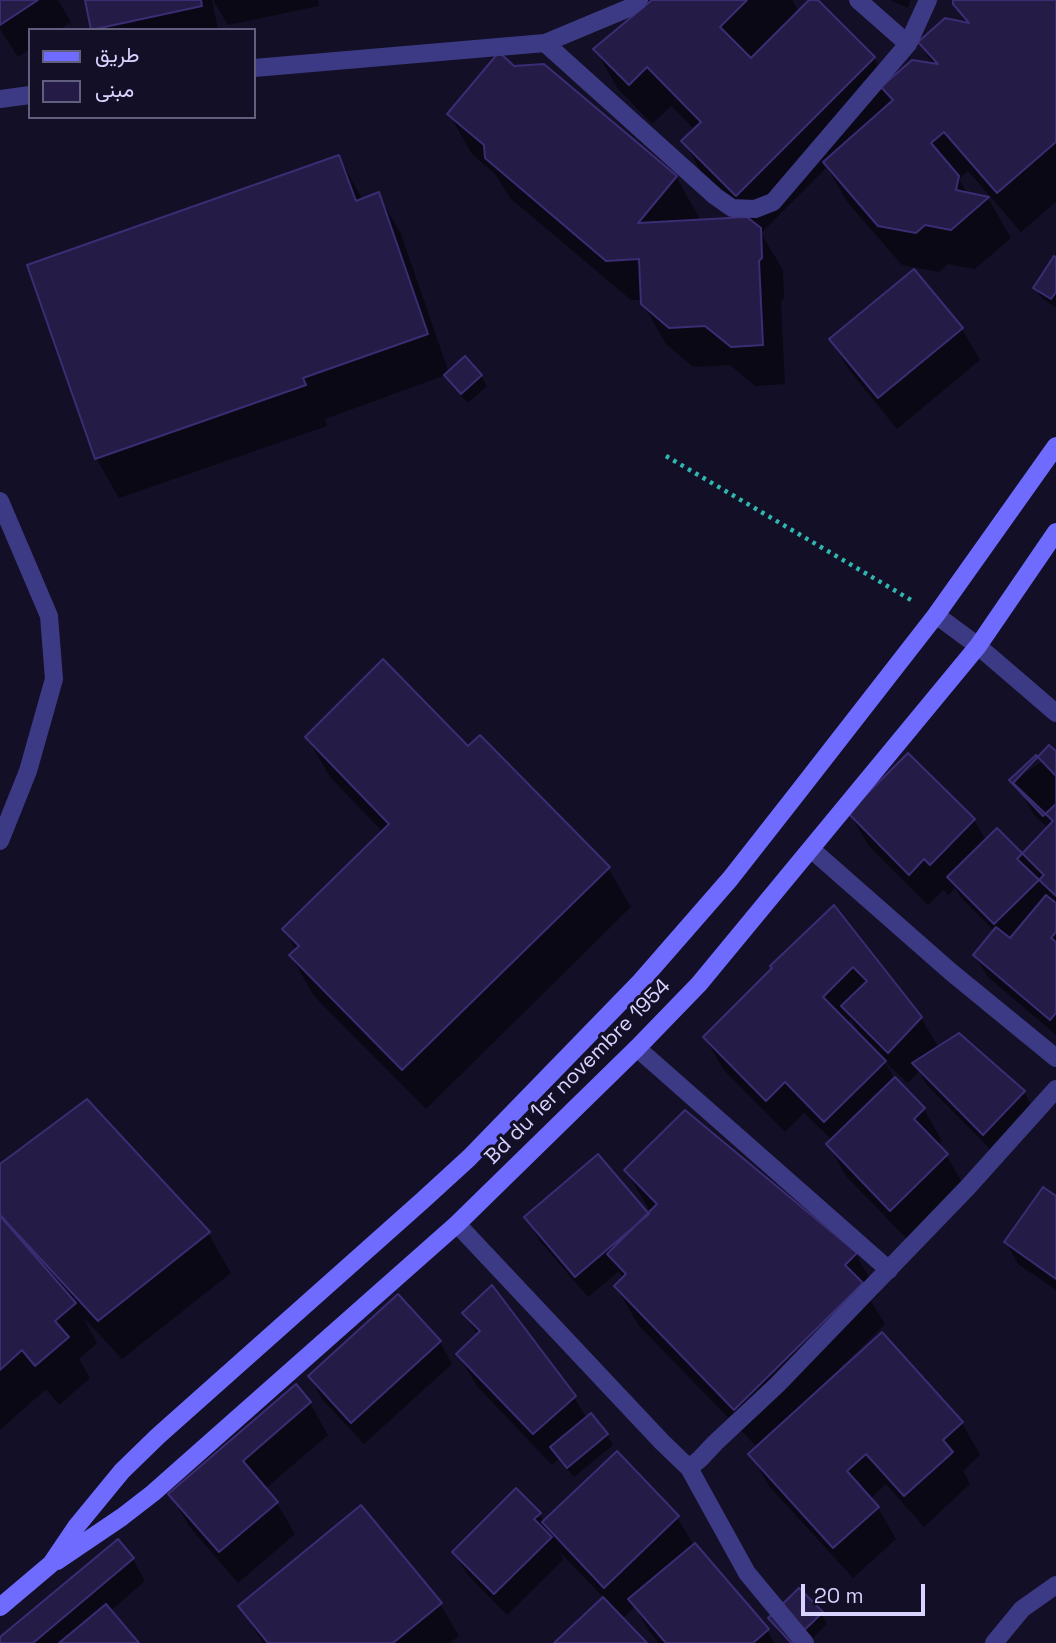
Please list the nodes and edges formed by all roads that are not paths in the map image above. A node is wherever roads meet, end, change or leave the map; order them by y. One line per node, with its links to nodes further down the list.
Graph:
1 (639, 0): 4 (street)
2 (858, 0): 5 (street)
3 (928, 0): 5 (street)
4 (545, 43): 5 (street); 6 (street)
5 (908, 44)
6 (256, 68)
7 (28, 95): 8 (street)
8 (0, 99)
9 (1056, 446): 12 (street)
10 (0, 500): 15 (street)
11 (1056, 532): 13 (street, Bd du 1er novembre 1954)
12 (936, 615): 13 (street); 23 (street)
13 (978, 646): 14 (street); 16 (street, Bd du 1er novembre 1954)
14 (1056, 713)
15 (0, 841)
16 (811, 849): 17 (street, Bd du 1er novembre 1954); 18 (street)
17 (637, 1048): 20 (street, Bd du 1er novembre 1954); 21 (street)
18 (1056, 1058)
19 (1056, 1089): 21 (street)
20 (457, 1224): 22 (street); 23 (street, Bd du 1er novembre 1954)
21 (888, 1270): 22 (street)
22 (689, 1468): 26 (street)
23 (51, 1564): 25 (street)
24 (1056, 1585): 27 (street)
25 (0, 1607)
26 (805, 1643)
27 (994, 1643)

